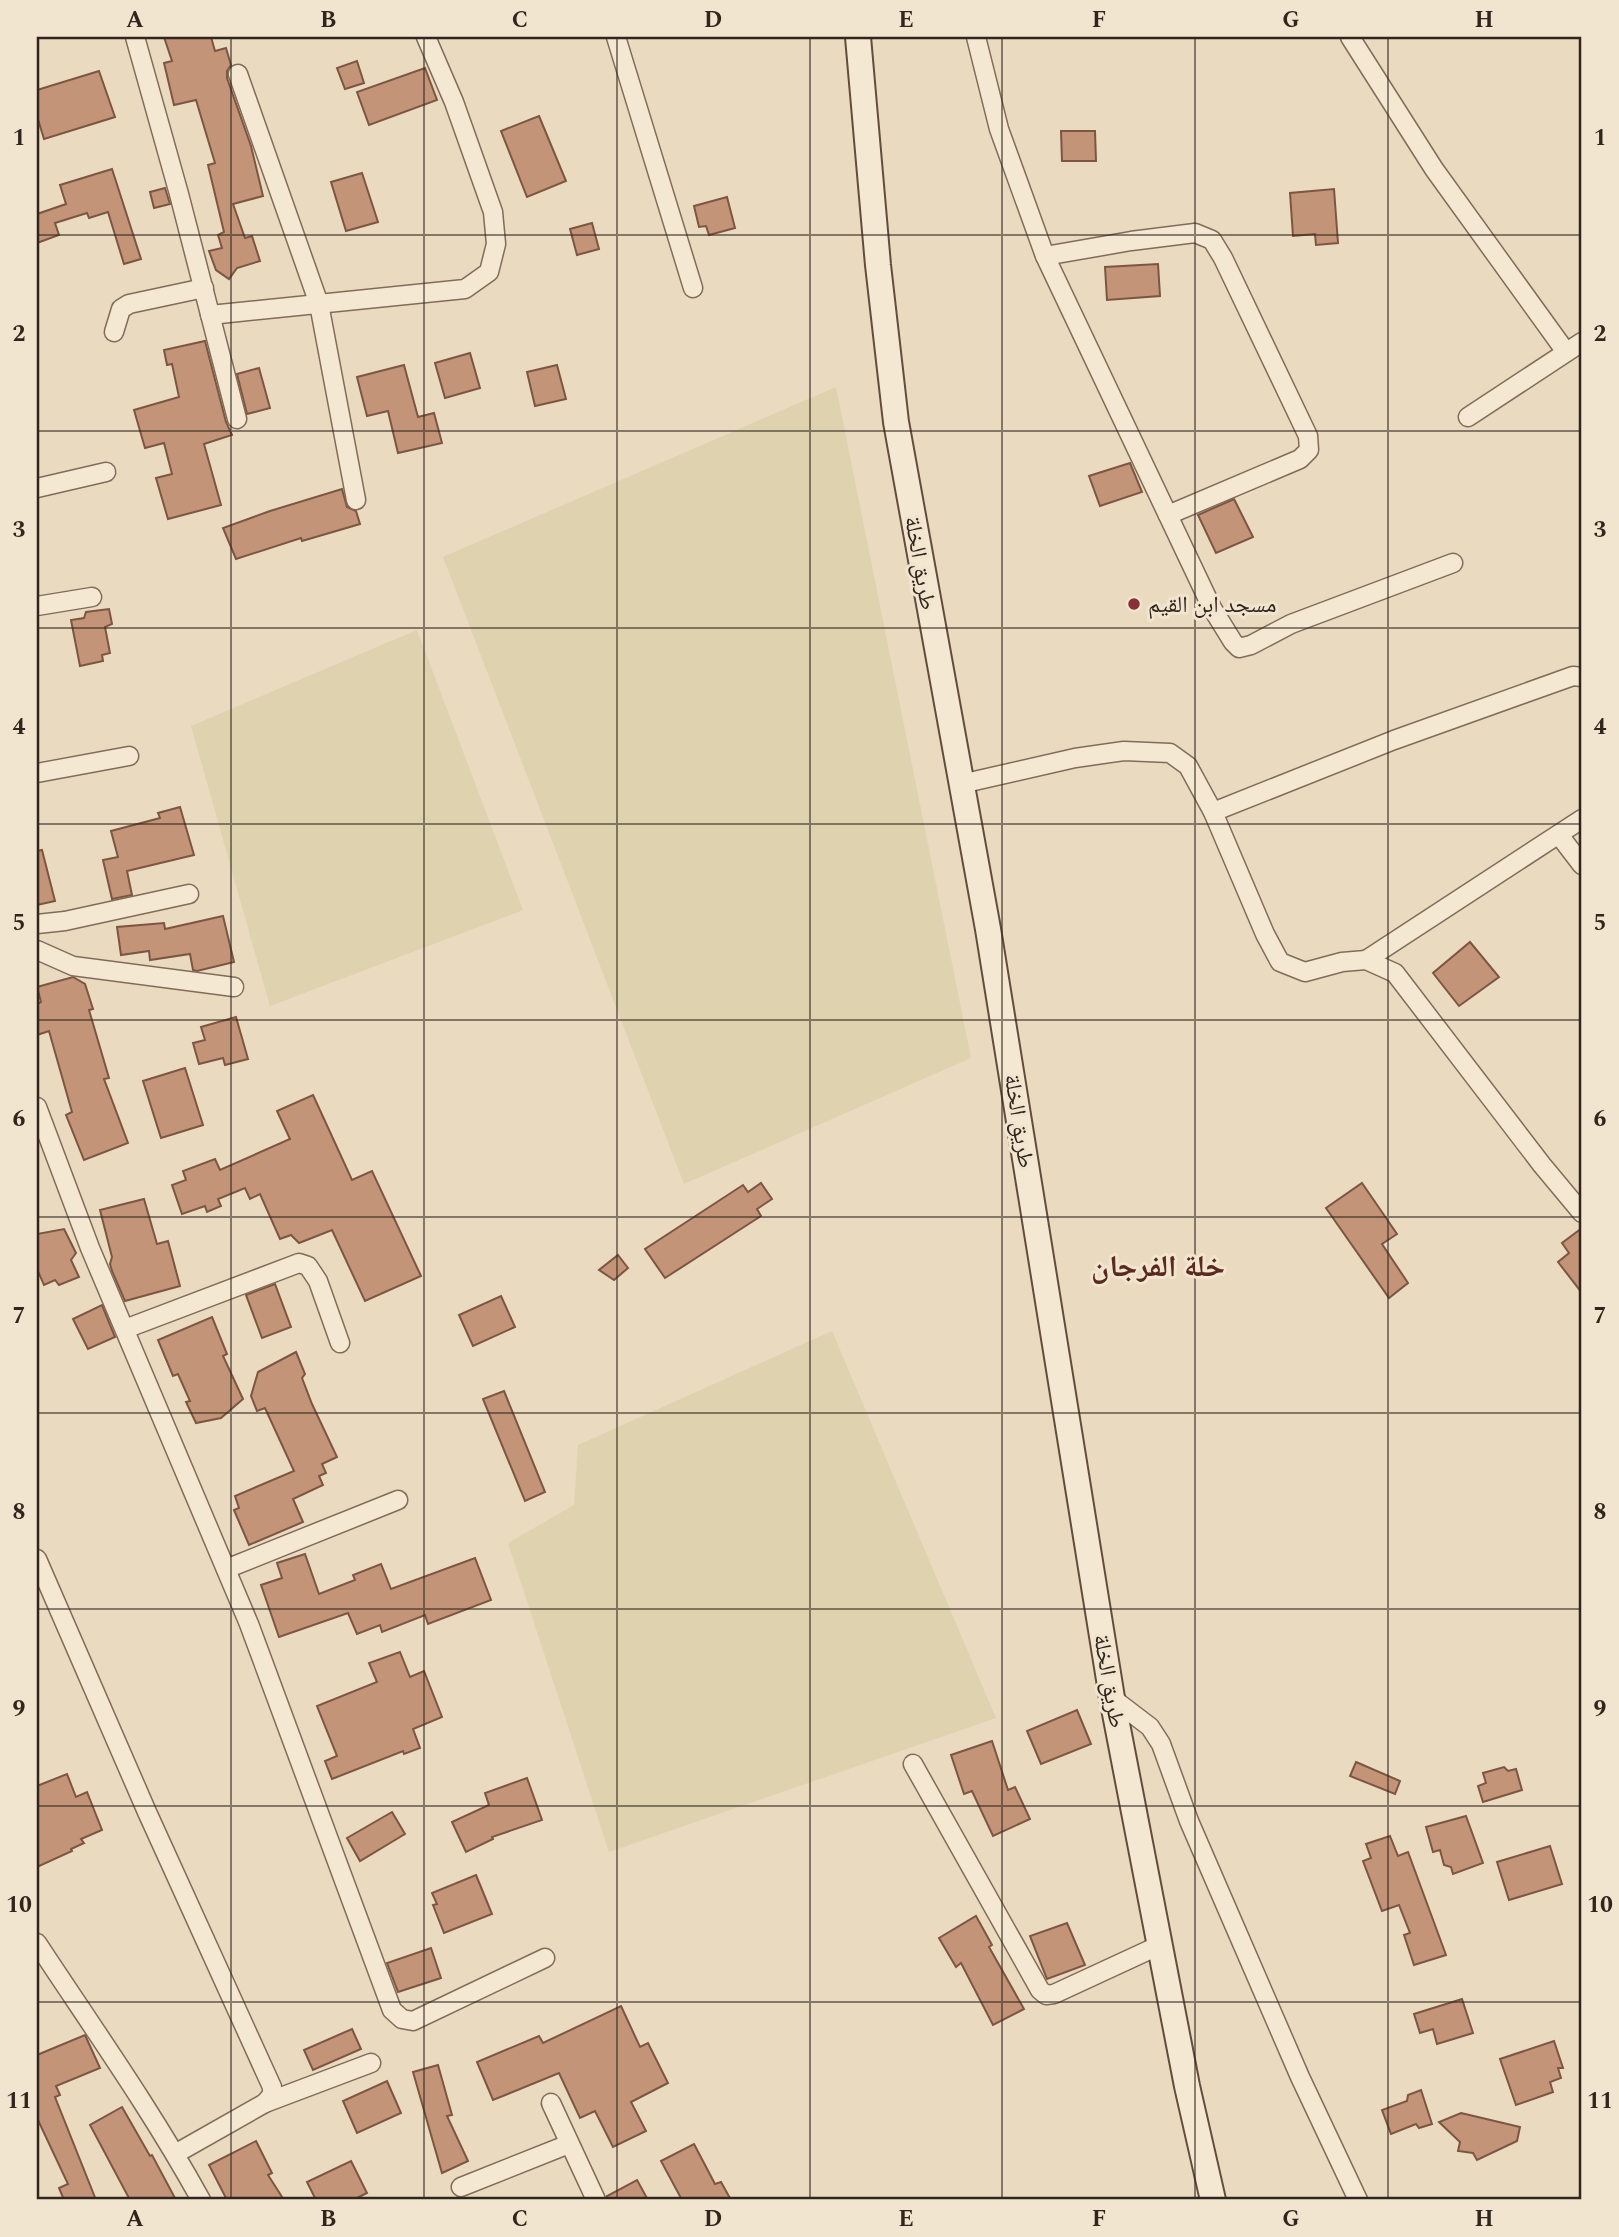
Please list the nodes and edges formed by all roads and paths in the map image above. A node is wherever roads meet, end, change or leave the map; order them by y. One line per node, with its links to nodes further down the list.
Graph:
1 (135, 37): 9 (street)
2 (426, 37): 11 (street)
3 (616, 37): 10 (street)
4 (858, 37): 28 (street, طريق الخلة)
5 (976, 37): 8 (street)
6 (1350, 37): 15 (street)
7 (238, 74): 11 (street)
8 (1045, 256): 21 (street); 21 (street)
9 (204, 288): 12 (street); 13 (street)
10 (693, 288)
11 (319, 304): 12 (street); 20 (street)
12 (210, 315): 17 (street)
13 (114, 332)
14 (1582, 342): 15 (street)
15 (1566, 352): 16 (street)
16 (1468, 417)
17 (237, 419)
18 (106, 472): 19 (street)
19 (37, 488)
20 (356, 500)
21 (1168, 515): 22 (street)
22 (1453, 563)
23 (92, 597): 24 (street)
24 (37, 606)
25 (1579, 680): 29 (street)
26 (129, 756): 27 (street)
27 (37, 773)
28 (961, 784): 29 (street); 45 (street, طريق الخلة)
29 (1213, 813): 36 (street)
30 (1582, 819): 31 (street)
31 (1559, 835): 32 (street); 36 (street)
32 (1582, 864)
33 (189, 894): 34 (street)
34 (37, 924)
35 (37, 950): 37 (street)
36 (1366, 960): 39 (street)
37 (234, 987)
38 (37, 1107): 40 (street)
39 (1582, 1213)
40 (125, 1329): 41 (street); 44 (street)
41 (340, 1343)
42 (397, 1500): 44 (street)
43 (37, 1559): 51 (street)
44 (226, 1569): 49 (street)
45 (1112, 1698): 48 (street, طريق الخلة); 59 (street)
46 (913, 1764): 48 (street)
47 (37, 1943): 54 (street)
48 (1160, 1945): 58 (street, طريق الخلة)
49 (545, 1958)
50 (371, 2063): 51 (street)
51 (265, 2103): 54 (street)
52 (551, 2103): 53 (street)
53 (569, 2144): 55 (street); 57 (street)
54 (175, 2154): 56 (street)
55 (461, 2187)
56 (201, 2200)
57 (596, 2200)
58 (1213, 2200)
59 (1358, 2200)

